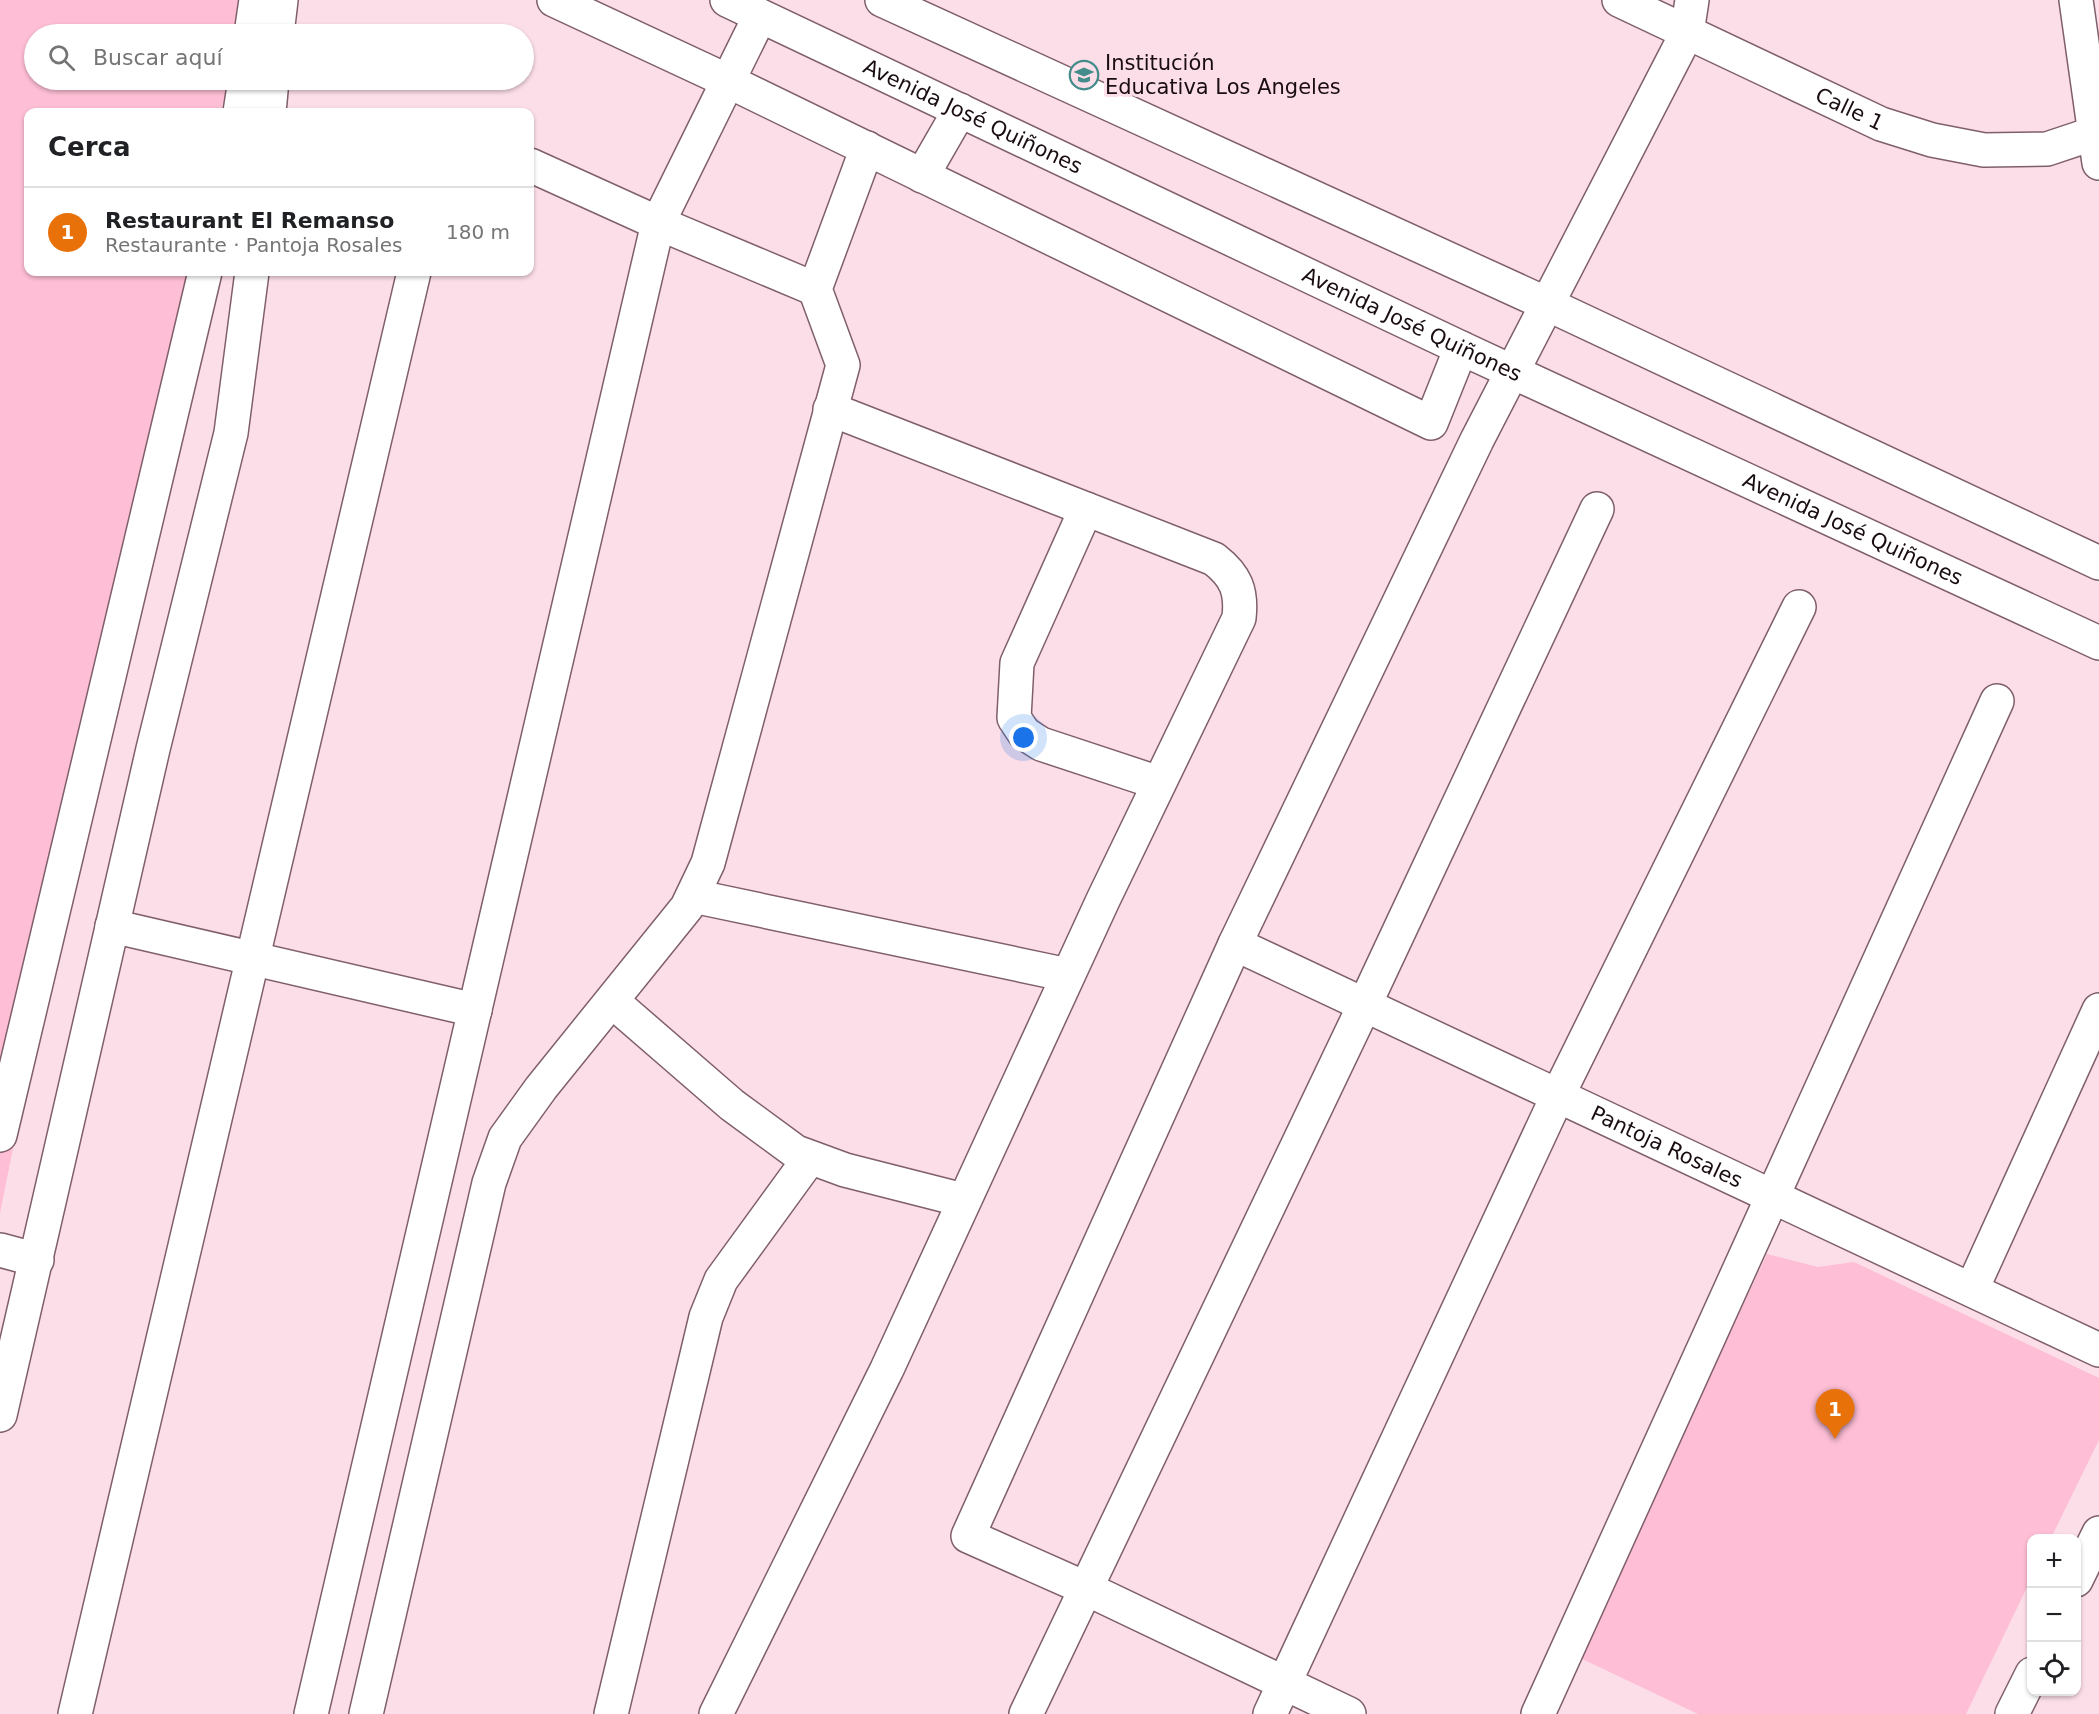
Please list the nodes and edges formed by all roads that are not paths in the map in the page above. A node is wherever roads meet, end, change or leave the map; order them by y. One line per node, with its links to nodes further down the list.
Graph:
1 (256, 0): 10 (street)
2 (280, 0): 11 (street)
3 (554, 0): 13 (street)
4 (727, 0): 9 (street, Avenida José Quiñones)
5 (882, 0): 28 (street)
6 (1619, 0): 12 (street, Calle 1)
7 (1692, 0): 12 (street)
8 (2076, 0): 20 (street)
9 (760, 16): 13 (street); 18 (street, Avenida José Quiñones)
10 (252, 24)
11 (278, 24)
12 (1687, 33): 20 (street, Calle 1); 28 (street)
13 (729, 82): 19 (street); 23 (street)
14 (243, 90): 16 (street)
15 (271, 90): 17 (street)
16 (241, 108)
17 (269, 108)
18 (960, 110): 22 (street); 29 (street, Avenida José Quiñones)
19 (867, 148): 22 (street); 27 (street)
20 (2097, 148)
21 (534, 167): 23 (street)
22 (922, 176): 29 (street)
23 (658, 224): 27 (street); 46 (street)
24 (204, 276): 49 (street)
25 (251, 276): 40 (street)
26 (413, 276): 42 (street)
27 (815, 289): 31 (street)
28 (1547, 304): 30 (street); 34 (street)
29 (1461, 348): 30 (street, Avenida José Quiñones)
30 (1511, 372): 36 (street, Avenida José Quiñones); 41 (street)
31 (830, 409): 32 (street); 39 (street)
32 (1086, 509): 38 (street); 38 (street)
33 (1597, 509): 45 (street)
34 (2099, 563)
35 (1799, 607): 48 (street)
36 (2099, 643)
37 (1997, 701): 51 (street)
38 (1159, 783): 43 (street)
39 (693, 896): 43 (street); 44 (street)
40 (112, 926): 42 (street); 54 (street)
41 (1235, 944): 45 (street, Pantoja Rosales); 60 (street)
42 (253, 958): 46 (street); 63 (street)
43 (1068, 975): 52 (street)
44 (612, 1001): 50 (street); 65 (street)
45 (1365, 1004): 48 (street, Pantoja Rosales); 60 (street)
46 (475, 1010): 64 (street)
47 (2099, 1010): 55 (street)
48 (1558, 1095): 51 (street, Pantoja Rosales); 62 (street)
49 (0, 1135)
50 (809, 1159): 52 (street); 66 (street)
51 (1774, 1196): 55 (street, Pantoja Rosales); 71 (street)
52 (963, 1200): 67 (street)
53 (0, 1250): 54 (street)
54 (37, 1260): 57 (street)
55 (1972, 1289): 56 (street, Pantoja Rosales)
56 (2099, 1350)
57 (0, 1415)
58 (2099, 1533): 59 (street)
59 (2081, 1570)
60 (1085, 1588): 62 (street); 68 (street)
61 (2027, 1682): 72 (street)
62 (1284, 1683): 69 (street); 70 (street)
63 (75, 1714)
64 (311, 1714)
65 (366, 1714)
66 (611, 1714)
67 (716, 1714)
68 (1026, 1714)
69 (1270, 1714)
70 (1349, 1714)
71 (1538, 1714)
72 (2012, 1714)

